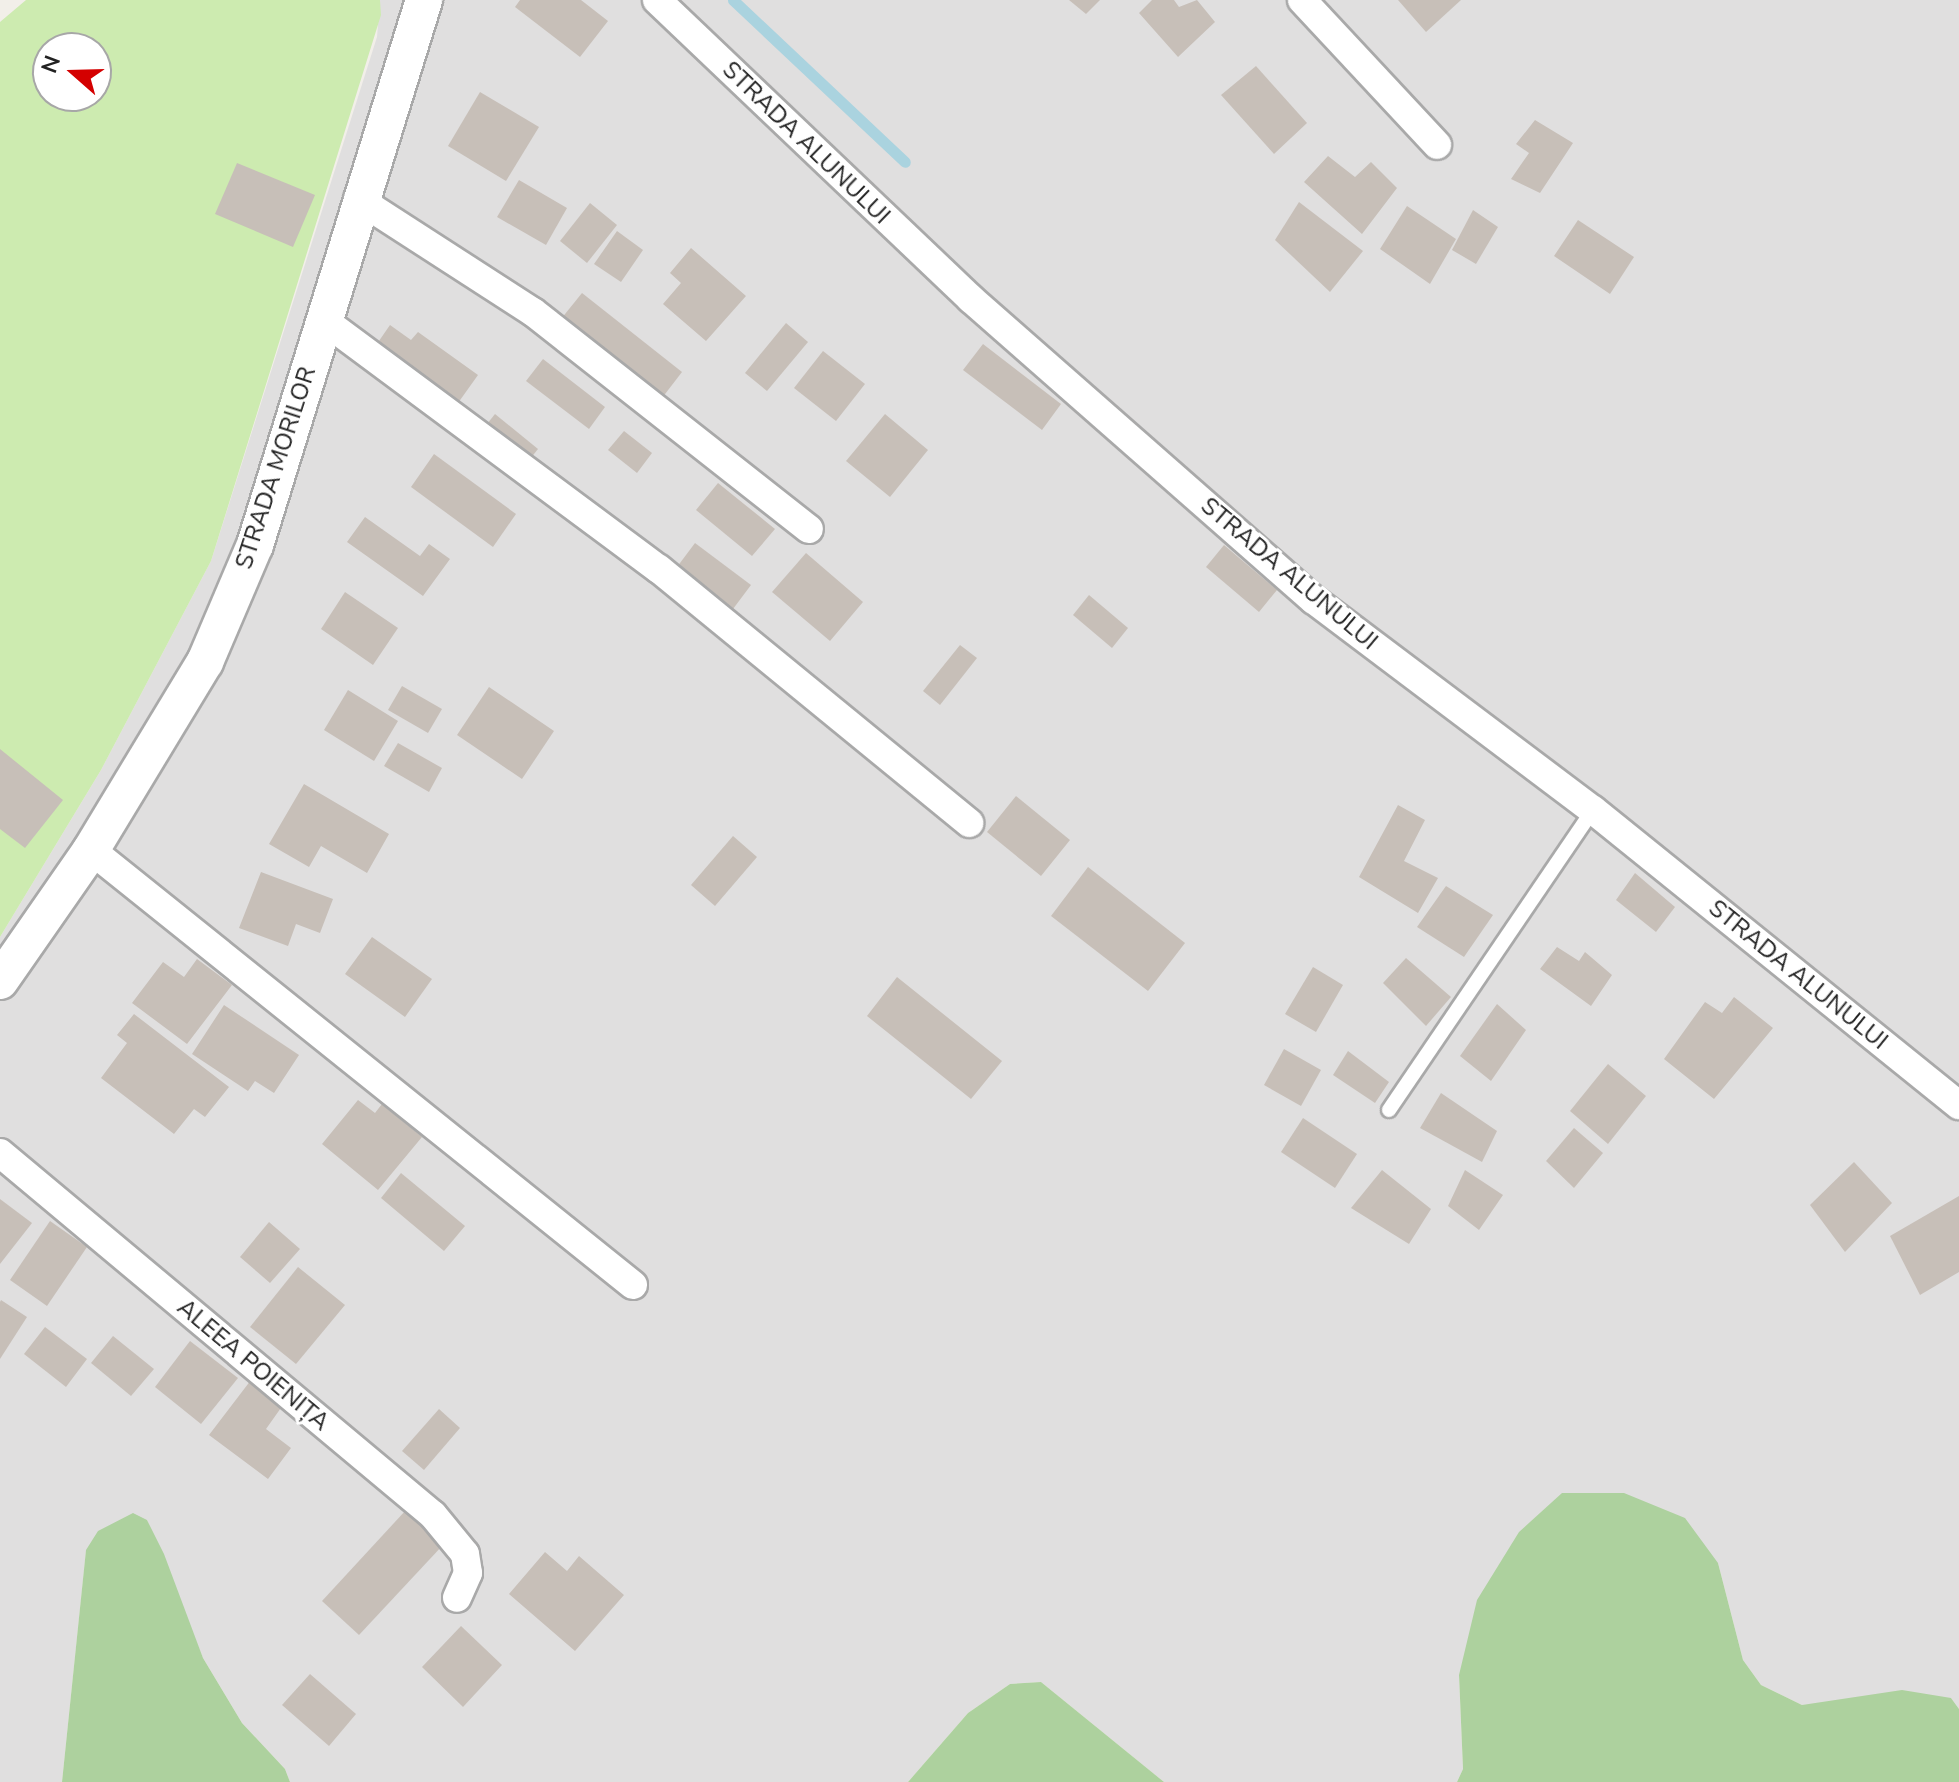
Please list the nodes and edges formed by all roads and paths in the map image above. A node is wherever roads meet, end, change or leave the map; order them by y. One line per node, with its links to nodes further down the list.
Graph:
1 (424, 0): 5 (street, STRADA MORILOR)
2 (657, 0): 8 (street, STRADA ALUNULUI)
3 (1302, 0): 4 (street)
4 (1437, 145)
5 (358, 199): 6 (street, STRADA MORILOR); 7 (street)
6 (322, 319): 9 (street); 10 (street, STRADA MORILOR)
7 (809, 529)
8 (1593, 810): 12 (street, STRADA ALUNULUI); 13 (lane)
9 (969, 823)
10 (91, 850): 11 (street, STRADA MORILOR); 15 (street)
11 (0, 981)
12 (1959, 1105)
13 (1389, 1110)
14 (0, 1153): 16 (street, ALEEA POIENIȚA)
15 (633, 1285)
16 (457, 1598)

